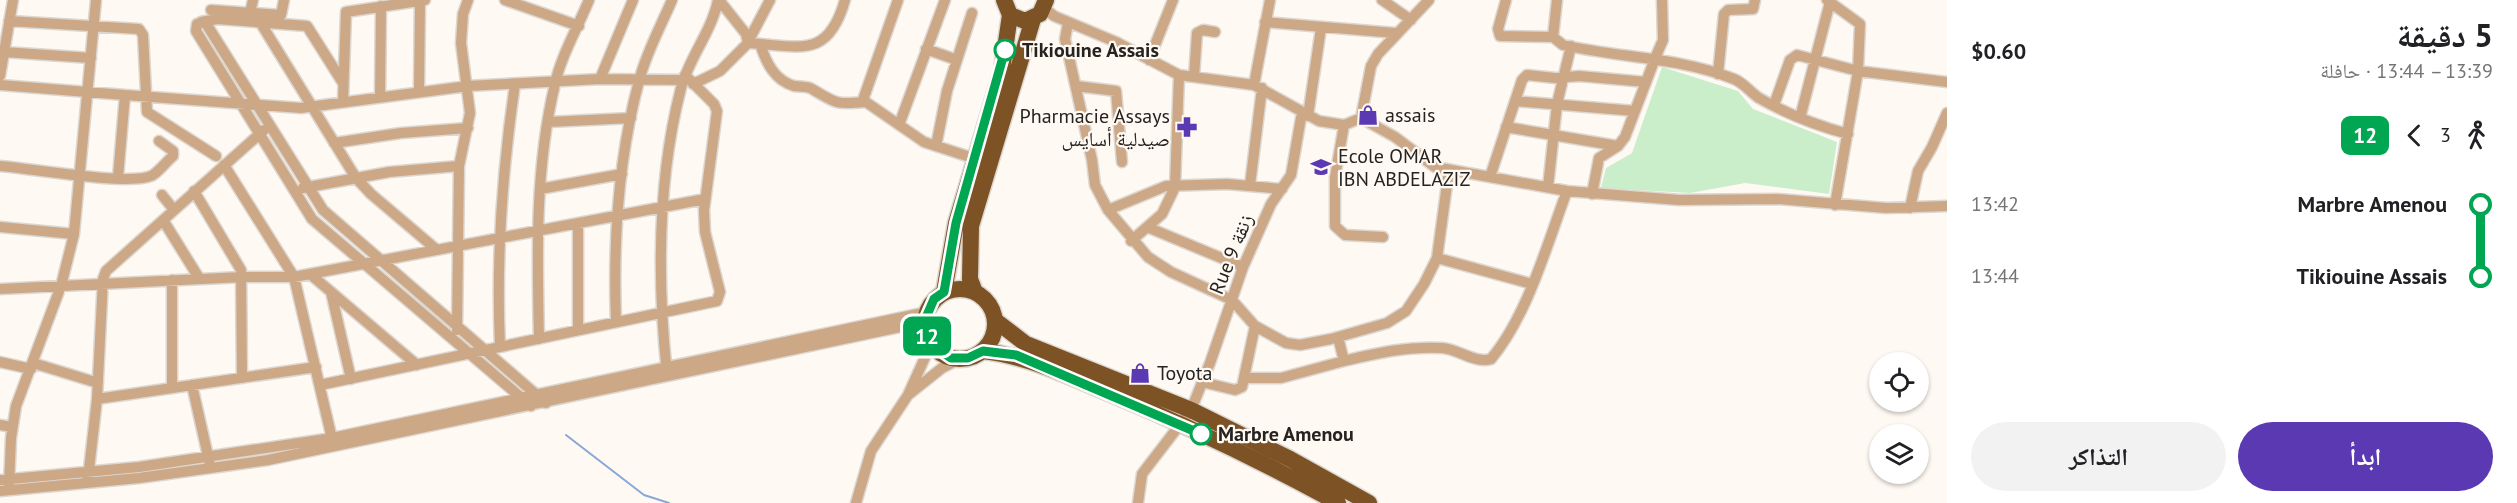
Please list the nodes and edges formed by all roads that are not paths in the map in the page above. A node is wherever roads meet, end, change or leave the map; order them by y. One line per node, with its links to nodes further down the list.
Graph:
1 (13, 0): 35 (street)
2 (96, 0): 39 (street)
3 (253, 0): 32 (street)
4 (284, 0): 32 (street)
5 (425, 0): 25 (street)
6 (468, 0): 70 (street)
7 (505, 0): 40 (street)
8 (590, 0): 40 (street)
9 (633, 0): 61 (street)
10 (672, 0): 62 (street)
11 (718, 0): 30 (street); 63 (street)
12 (734, 0): 30 (street)
13 (770, 0): 45 (street)
14 (845, 0): 46 (street)
15 (898, 0): 80 (street)
16 (945, 0): 48 (street)
17 (1173, 0): 53 (street)
18 (1270, 0): 37 (street)
19 (1382, 0): 34 (street)
20 (1429, 0): 34 (street)
21 (1506, 0): 44 (street)
22 (1557, 0): 44 (street)
23 (1662, 0): 51 (street)
24 (1755, 0): 56 (street)
25 (420, 1): 28 (street); 73 (street)
26 (1829, 1): 54 (street); 55 (street)
27 (1005, 4): 29 (highway); 106 (highway)
28 (381, 6): 67 (street); 77 (street)
29 (1039, 11): 38 (street); 162 (highway)
30 (729, 12): 45 (street)
31 (208, 13): 32 (street); 36 (street); 82 (street); 84 (street)
32 (250, 13)
33 (972, 13): 52 (street)
34 (1411, 20): 43 (street)
35 (9, 21): 39 (street); 49 (street)
36 (261, 22): 67 (street); 85 (street)
37 (1265, 22): 41 (street); 72 (street)
38 (1068, 23): 53 (street); 71 (street)
39 (94, 26): 50 (street); 76 (street)
40 (579, 26): 65 (street)
41 (1321, 28): 43 (street); 88 (street, Rue 9 زنقة)
42 (1215, 32): 59 (street)
43 (1395, 33): 90 (street)
44 (1552, 37): 47 (street)
45 (749, 42): 46 (street); 63 (street)
46 (760, 44): 80 (street)
47 (1571, 46): 51 (street); 60 (street)
48 (926, 49): 52 (street); 94 (street)
49 (4, 51): 50 (street); 58 (street)
50 (91, 58): 74 (street)
51 (1655, 58): 56 (street); 66 (street)
52 (957, 60): 103 (street)
53 (1149, 60): 57 (street)
54 (1816, 60): 55 (street); 83 (street); 91 (street)
55 (1858, 70): 64 (street); 99 (street)
56 (1718, 74): 83 (street)
57 (1179, 75): 59 (street); 119 (street)
58 (0, 76)
59 (1194, 77): 72 (street)
60 (1564, 77): 66 (street); 79 (street); 81 (street)
61 (600, 79): 62 (street); 65 (street)
62 (639, 79): 63 (street); 89 (street)
63 (687, 80): 128 (street); 131 (street)
64 (1947, 81)
65 (555, 82): 68 (street); 92 (street)
66 (1646, 82): 86 (street)
67 (343, 83): 78 (street)
68 (515, 84): 70 (street); 143 (street)
69 (0, 85): 74 (street)
70 (468, 86): 73 (street); 97 (street)
71 (1076, 86): 107 (street); 134 (street)
72 (1258, 86): 88 (street); 117 (street)
73 (419, 92): 77 (street)
74 (88, 93): 75 (street); 113 (street)
75 (125, 95): 76 (street); 114 (street)
76 (144, 96): 82 (street); 105 (street)
77 (380, 96): 78 (street)
78 (343, 101): 85 (street)
79 (1515, 101): 81 (street); 96 (street)
80 (864, 102): 94 (street)
81 (1557, 104): 86 (street); 100 (street)
82 (241, 105): 84 (street); 98 (street)
83 (1774, 105): 91 (street)
84 (256, 106): 85 (street); 95 (street)
85 (312, 106): 102 (street)
86 (1635, 111): 104 (street)
87 (1947, 113): 132 (street)
88 (1305, 114): 93 (street); 122 (street, Rue 9 زنقة)
89 (631, 118): 92 (street); 112 (street)
90 (1361, 118): 93 (street); 111 (street)
91 (1800, 118): 99 (street)
92 (548, 122): 121 (street)
93 (1344, 124): 142 (street)
94 (899, 125): 103 (street)
95 (269, 127): 98 (street); 118 (street)
96 (1506, 127): 100 (street); 115 (street)
97 (468, 128): 102 (street); 110 (street)
98 (258, 134): 109 (street); 123 (street)
99 (1848, 134): 129 (street)
100 (1554, 135): 104 (street); 120 (street)
101 (159, 141): 114 (street)
102 (334, 143): 116 (street)
103 (936, 146): 106 (street)
104 (1618, 146): 126 (street)
105 (216, 156)
106 (976, 159): 161 (highway)
107 (1122, 162)
108 (0, 165): 113 (street)
109 (224, 165): 124 (street); 153 (street)
110 (459, 166): 116 (street); 145 (street)
111 (1449, 170): 115 (street); 147 (street)
112 (622, 174): 121 (street); 135 (street)
113 (81, 175): 114 (street); 141 (street)
114 (118, 177)
115 (1490, 177): 120 (street)
116 (356, 178): 118 (street); 146 (street)
117 (1250, 185): 119 (street); 122 (street)
118 (307, 187): 123 (street); 148 (street)
119 (1175, 187): 134 (street); 138 (street)
120 (1548, 187): 125 (street)
121 (540, 189): 140 (street)
122 (1282, 189): 150 (street, Rue 9 زنقة)
123 (293, 190): 149 (street)
124 (194, 191): 133 (street); 152 (street)
125 (1567, 191): 126 (street); 157 (street)
126 (1592, 194): 129 (street)
127 (162, 195): 133 (street)
128 (705, 199): 131 (street); 164 (street)
129 (1835, 205): 132 (street)
130 (1947, 206): 132 (street)
131 (663, 207): 135 (street); 164 (street)
132 (1910, 208)
133 (174, 210): 136 (street)
134 (1108, 210): 144 (street)
135 (618, 216): 137 (street); 167 (street)
136 (163, 220): 154 (street); 156 (street)
137 (578, 223): 140 (street); 170 (street)
138 (1147, 226): 144 (street); 150 (street)
139 (0, 227): 141 (street)
140 (538, 230): 143 (street); 172 (street)
141 (75, 234): 158 (street)
142 (1383, 237)
143 (499, 238): 145 (street); 175 (street)
144 (1131, 241): 163 (street)
145 (457, 246): 146 (street); 169 (street)
146 (438, 250): 148 (street)
147 (1437, 258): 157 (street); 171 (street)
148 (380, 261): 149 (street); 169 (street)
149 (363, 264): 151 (street); 173 (street)
150 (1243, 267): 163 (street, Rue 9 زنقة)
151 (310, 274): 153 (street); 160 (street)
152 (242, 277): 153 (street); 154 (street); 186 (street)
153 (294, 277): 184 (street)
154 (199, 278): 155 (street)
155 (172, 280): 156 (street); 193 (street)
156 (103, 283): 158 (street); 190 (street)
157 (1532, 284): 180 (street)
158 (61, 286): 159 (street); 183 (street)
159 (0, 289)
160 (331, 292): 182 (street); 187 (street)
161 (944, 292): 162 (highway); 165 (highway)
162 (975, 292): 166 (highway)
163 (1232, 300): 168 (street); 189 (street, Rue 9 زنقة)
164 (661, 313): 167 (street); 185 (street)
165 (926, 317): 174 (highway); 185 (street)
166 (996, 321): 177 (highway); 200 (highway)
167 (616, 322): 170 (street)
168 (1255, 326): 171 (street); 188 (street)
169 (457, 327): 173 (street); 176 (street)
170 (578, 330): 172 (street)
171 (1338, 337): 180 (street)
172 (539, 339): 175 (street)
173 (457, 344): 178 (street)
174 (931, 344): 179 (highway); 195 (street)
175 (500, 347): 176 (street)
176 (484, 350): 178 (street); 194 (street)
177 (983, 351): 179 (highway); 200 (highway)
178 (468, 354): 182 (street); 196 (street)
179 (959, 359): 195 (street)
180 (1344, 361): 188 (street)
181 (0, 362): 183 (street)
182 (417, 364): 187 (street)
183 (32, 366): 190 (street); 202 (street)
184 (316, 367): 186 (street); 192 (street)
185 (666, 372): 194 (street); 198 (street)
186 (242, 378): 191 (street)
187 (351, 378): 192 (street)
188 (1245, 378): 189 (street)
189 (1202, 382): 200 (street, Rue 9 زنقة)
190 (98, 383): 197 (street)
191 (192, 385): 193 (street); 204 (street)
192 (320, 385): 203 (street)
193 (172, 388): 197 (street)
194 (536, 395): 196 (street); 198 (street)
195 (908, 395): 207 (street)
196 (521, 398): 199 (street); 203 (street)
197 (97, 399): 205 (street)
198 (546, 403): 199 (street)
199 (531, 406): 203 (street)
200 (1186, 417): 208 (street, Rue 9 زنقة); 209 (highway); 210 (highway)
201 (0, 425): 202 (street)
202 (12, 427): 206 (street)
203 (333, 443): 204 (street)
204 (210, 463): 205 (street)
205 (88, 478): 206 (street)
206 (5, 486)
207 (856, 503)
208 (1138, 503)
209 (1338, 503)
210 (1369, 503)

